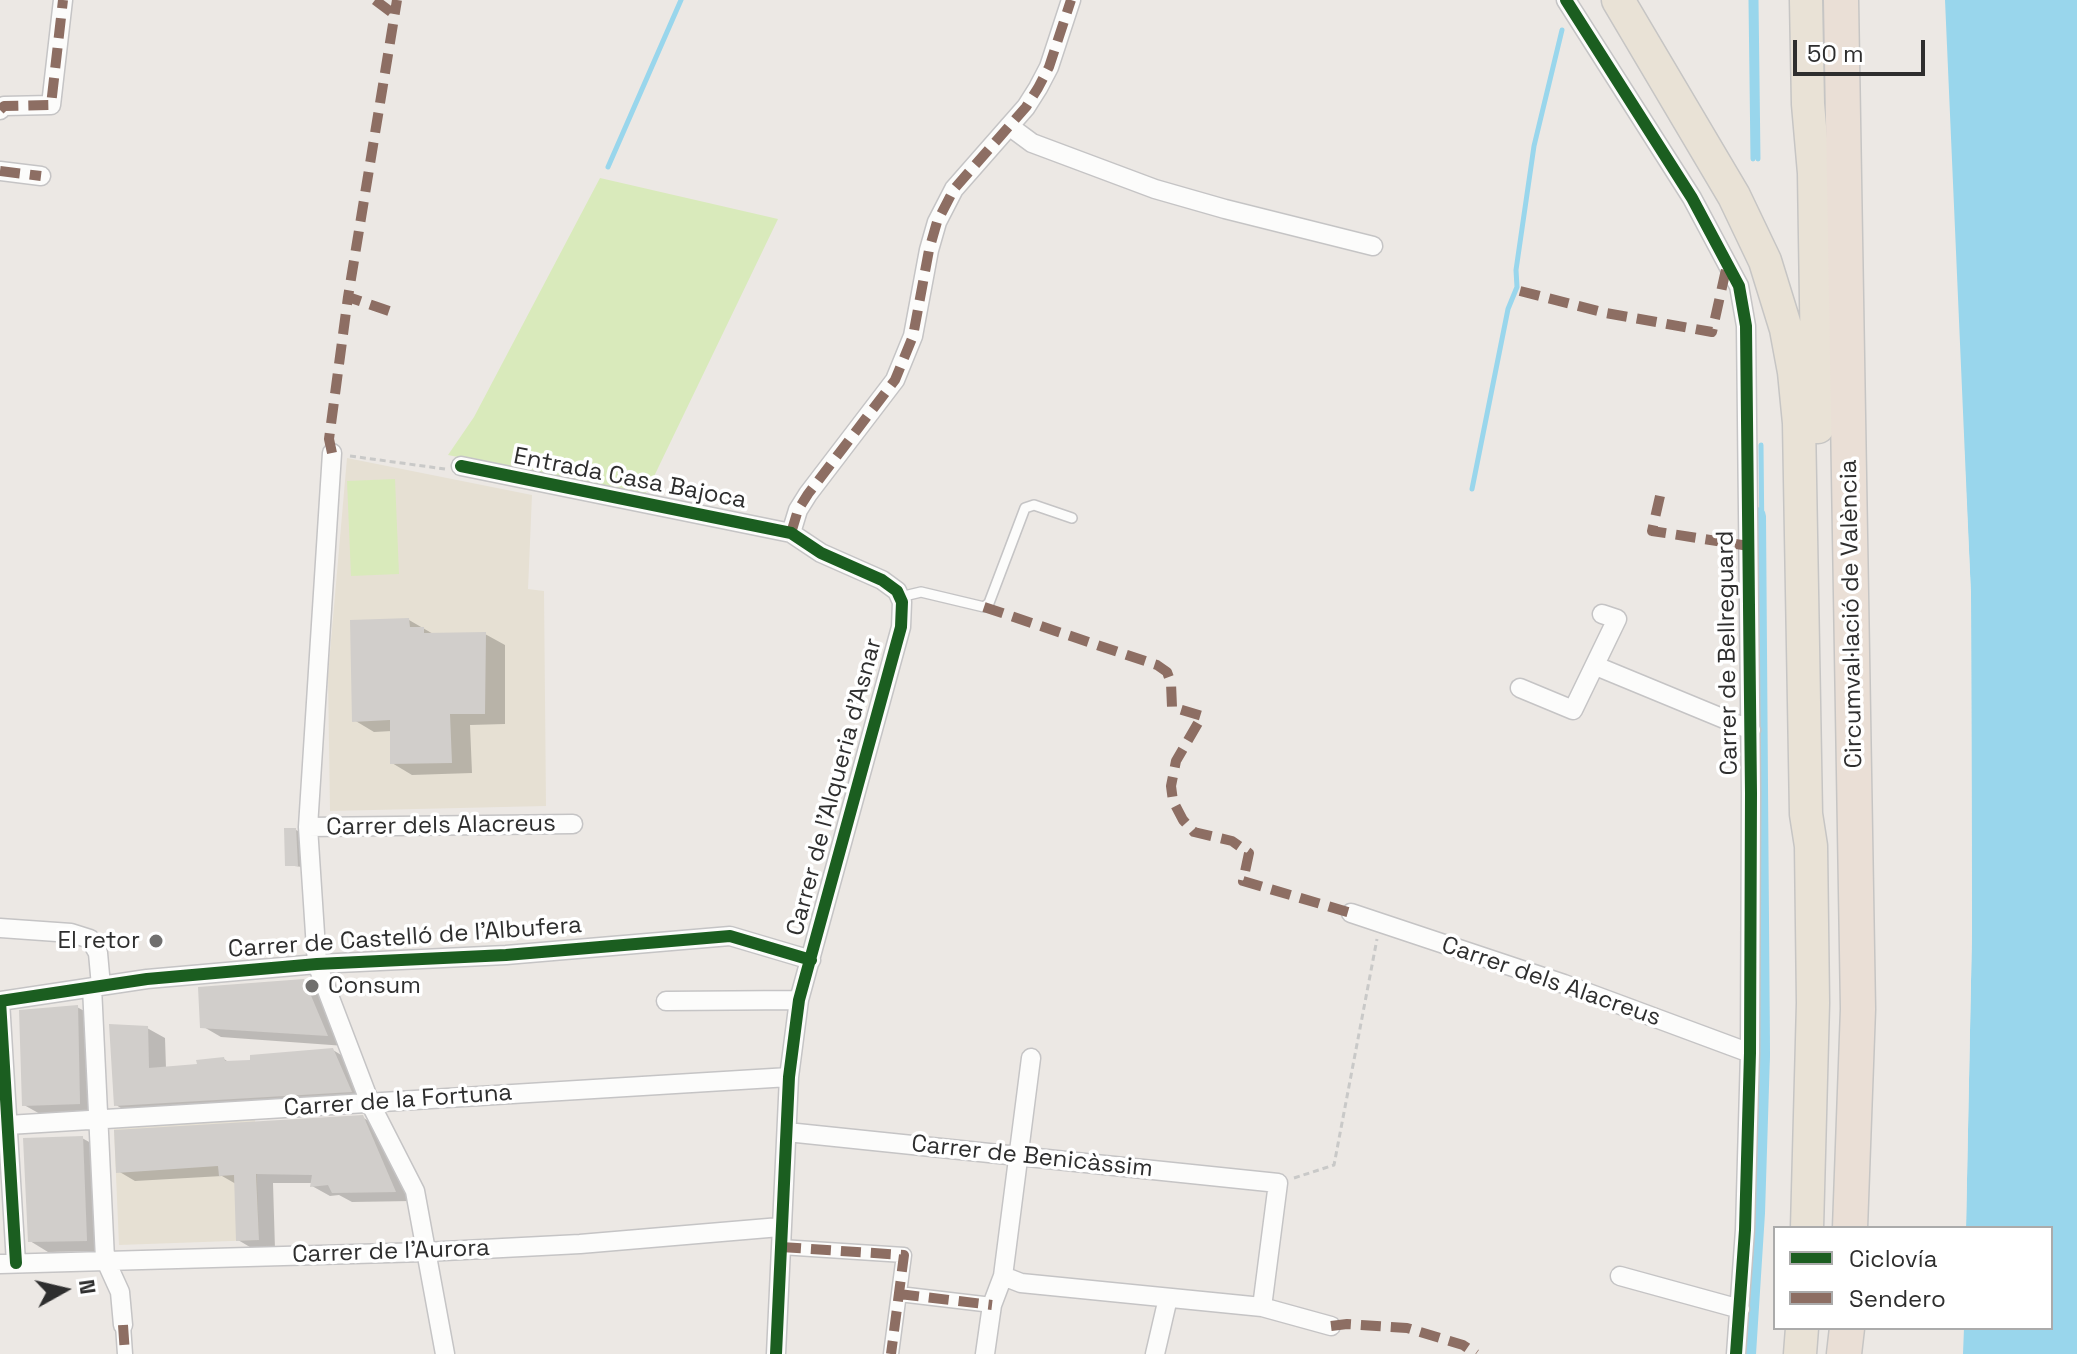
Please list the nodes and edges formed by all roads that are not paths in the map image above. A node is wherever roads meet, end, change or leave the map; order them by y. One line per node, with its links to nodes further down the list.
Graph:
1 (63, 0): 7 (street)
2 (1071, 0): 8 (street)
3 (1618, 0): 23 (highway)
4 (1806, 0): 23 (highway, Circumval·lació de València)
5 (1841, 0): 42 (highway, Circumval·lació de València)
6 (1568, 3): 20 (street, Carrer de Bellreguard)
7 (0, 110)
8 (1009, 126): 11 (street); 15 (street)
9 (0, 171): 10 (street)
10 (41, 176)
11 (1373, 246)
12 (332, 453): 22 (street)
13 (461, 466): 15 (street, Entrada Casa Bajoca)
14 (1072, 518): 16 (lane)
15 (791, 533): 16 (street)
16 (900, 597): 26 (street, Carrer de l'Alqueria d'Asnar)
17 (1602, 614): 18 (street)
18 (1596, 666): 19 (street); 20 (street)
19 (1520, 688)
20 (1751, 730): 32 (street, Carrer de Bellreguard)
21 (573, 824): 22 (street, Carrer dels Alacreus)
22 (308, 827): 27 (street)
23 (1811, 846): 41 (highway)
24 (1351, 913): 32 (street, Carrer dels Alacreus)
25 (0, 928): 28 (street)
26 (811, 960): 27 (street, Carrer de Castelló de l'Albufera); 29 (street, Carrer de l'Alqueria d'Asnar)
27 (317, 964): 28 (street, Carrer de Castelló de l'Albufera); 35 (street)
28 (97, 986): 30 (street, Carrer de Castelló de l'Albufera); 36 (street)
29 (799, 1000): 31 (street); 34 (street, Carrer de l'Alqueria d'Asnar)
30 (0, 1001): 37 (street)
31 (666, 1001)
32 (1750, 1053): 54 (street, Carrer de Bellreguard)
33 (1031, 1058): 39 (street)
34 (789, 1077): 35 (street, Carrer de la Fortuna); 38 (street, Carrer de l'Alqueria d'Asnar)
35 (370, 1103): 36 (street, Carrer de la Fortuna); 45 (street)
36 (98, 1121): 37 (street, Carrer de la Fortuna); 46 (street)
37 (8, 1125): 40 (street)
38 (787, 1132): 39 (street, Carrer de Benicàssim); 43 (street, Carrer de l'Alqueria d'Asnar)
39 (1017, 1156): 48 (street); 53 (street, Carrer de Benicàssim)
40 (5, 1159): 47 (street)
41 (1807, 1226)
42 (1850, 1226)
43 (780, 1227): 44 (street, Carrer de l'Alqueria d'Asnar); 45 (street, Carrer de l'Aurora)
44 (781, 1247): 50 (street); 61 (street, Carrer de l'Alqueria d'Asnar)
45 (425, 1252): 46 (street, Carrer de l'Aurora); 60 (street)
46 (105, 1259): 47 (street, Carrer de l'Aurora); 55 (street)
47 (8, 1263)
48 (1003, 1276): 51 (street); 52 (street)
49 (1620, 1276): 54 (street)
50 (899, 1294): 52 (street); 62 (street)
51 (1168, 1298): 53 (street); 64 (street)
52 (992, 1305): 63 (street)
53 (1262, 1307): 56 (street)
54 (1740, 1309): 65 (street, Carrer de Bellreguard)
55 (123, 1325): 59 (street)
56 (1331, 1326)
57 (1802, 1330): 66 (highway)
58 (1847, 1330): 67 (highway)
59 (125, 1354)
60 (445, 1354)
61 (776, 1354)
62 (891, 1354)
63 (985, 1354)
64 (1155, 1354)
65 (1736, 1354)
66 (1800, 1354)
67 (1844, 1354)

